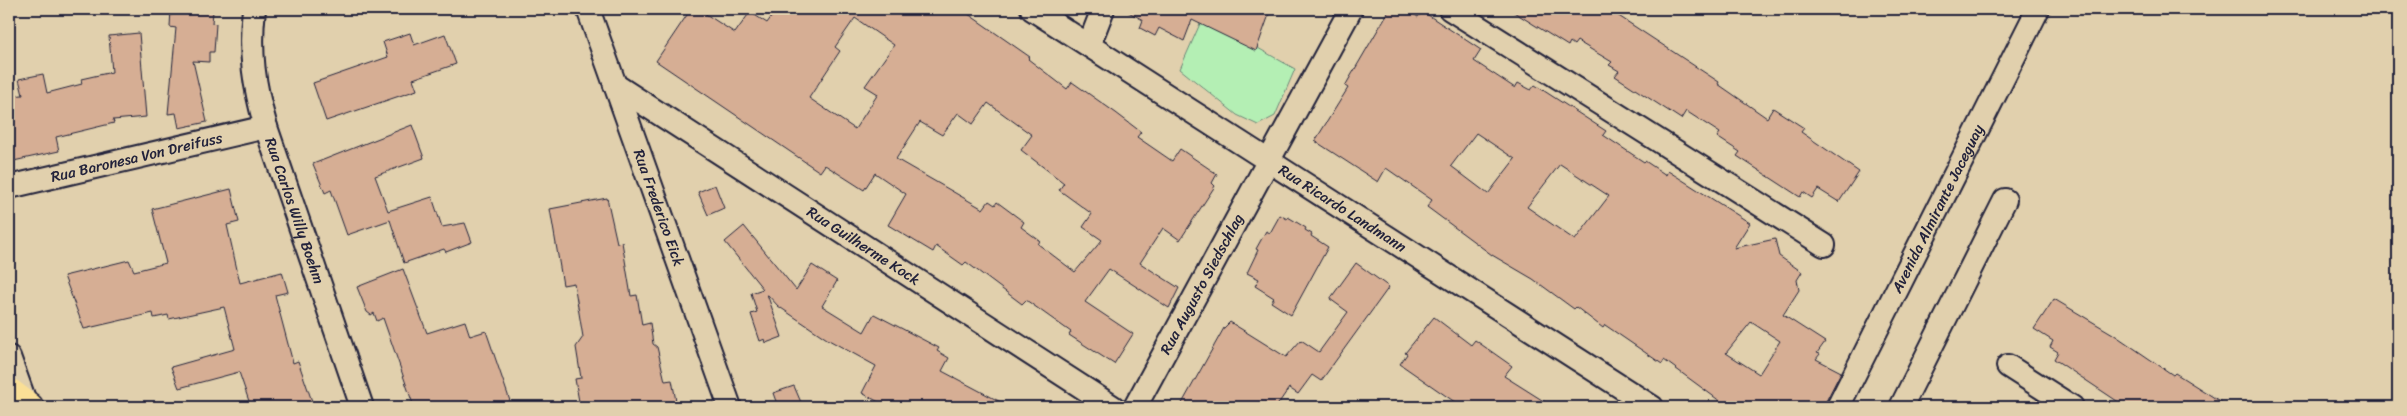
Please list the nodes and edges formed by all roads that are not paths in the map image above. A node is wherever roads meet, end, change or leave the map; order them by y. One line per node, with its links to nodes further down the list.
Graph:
1 (254, 9): 10 (street, Rua Carlos Willy Boehm)
2 (588, 9): 9 (street, Rua Frederico Eick)
3 (1032, 9): 8 (street, Rua Ricardo Landmann)
4 (1103, 9): 8 (street)
5 (1351, 9): 11 (street, Rua Augusto Siedschlag)
6 (1450, 9): 14 (street)
7 (2038, 9): 23 (street, Avenida Almirante Jaceguay)
8 (1089, 45): 11 (street, Rua Ricardo Landmann)
9 (615, 85): 19 (street, Rua Frederico Eick); 20 (street, Rua Guilherme Kock)
10 (266, 127): 12 (street, Rua Baronesa Von Dreifuss); 18 (street, Rua Carlos Willy Boehm)
11 (1268, 161): 21 (street, Rua Augusto Siedschlag); 22 (street, Rua Ricardo Landmann)
12 (9, 187)
13 (2005, 200): 24 (street)
14 (1824, 245)
15 (9, 357): 17 (street)
16 (2008, 366): 25 (street)
17 (23, 403)
18 (362, 407)
19 (730, 407)
20 (1113, 407)
21 (1135, 407)
22 (1652, 407)
23 (1838, 407)
24 (1901, 407)
25 (2072, 407)

